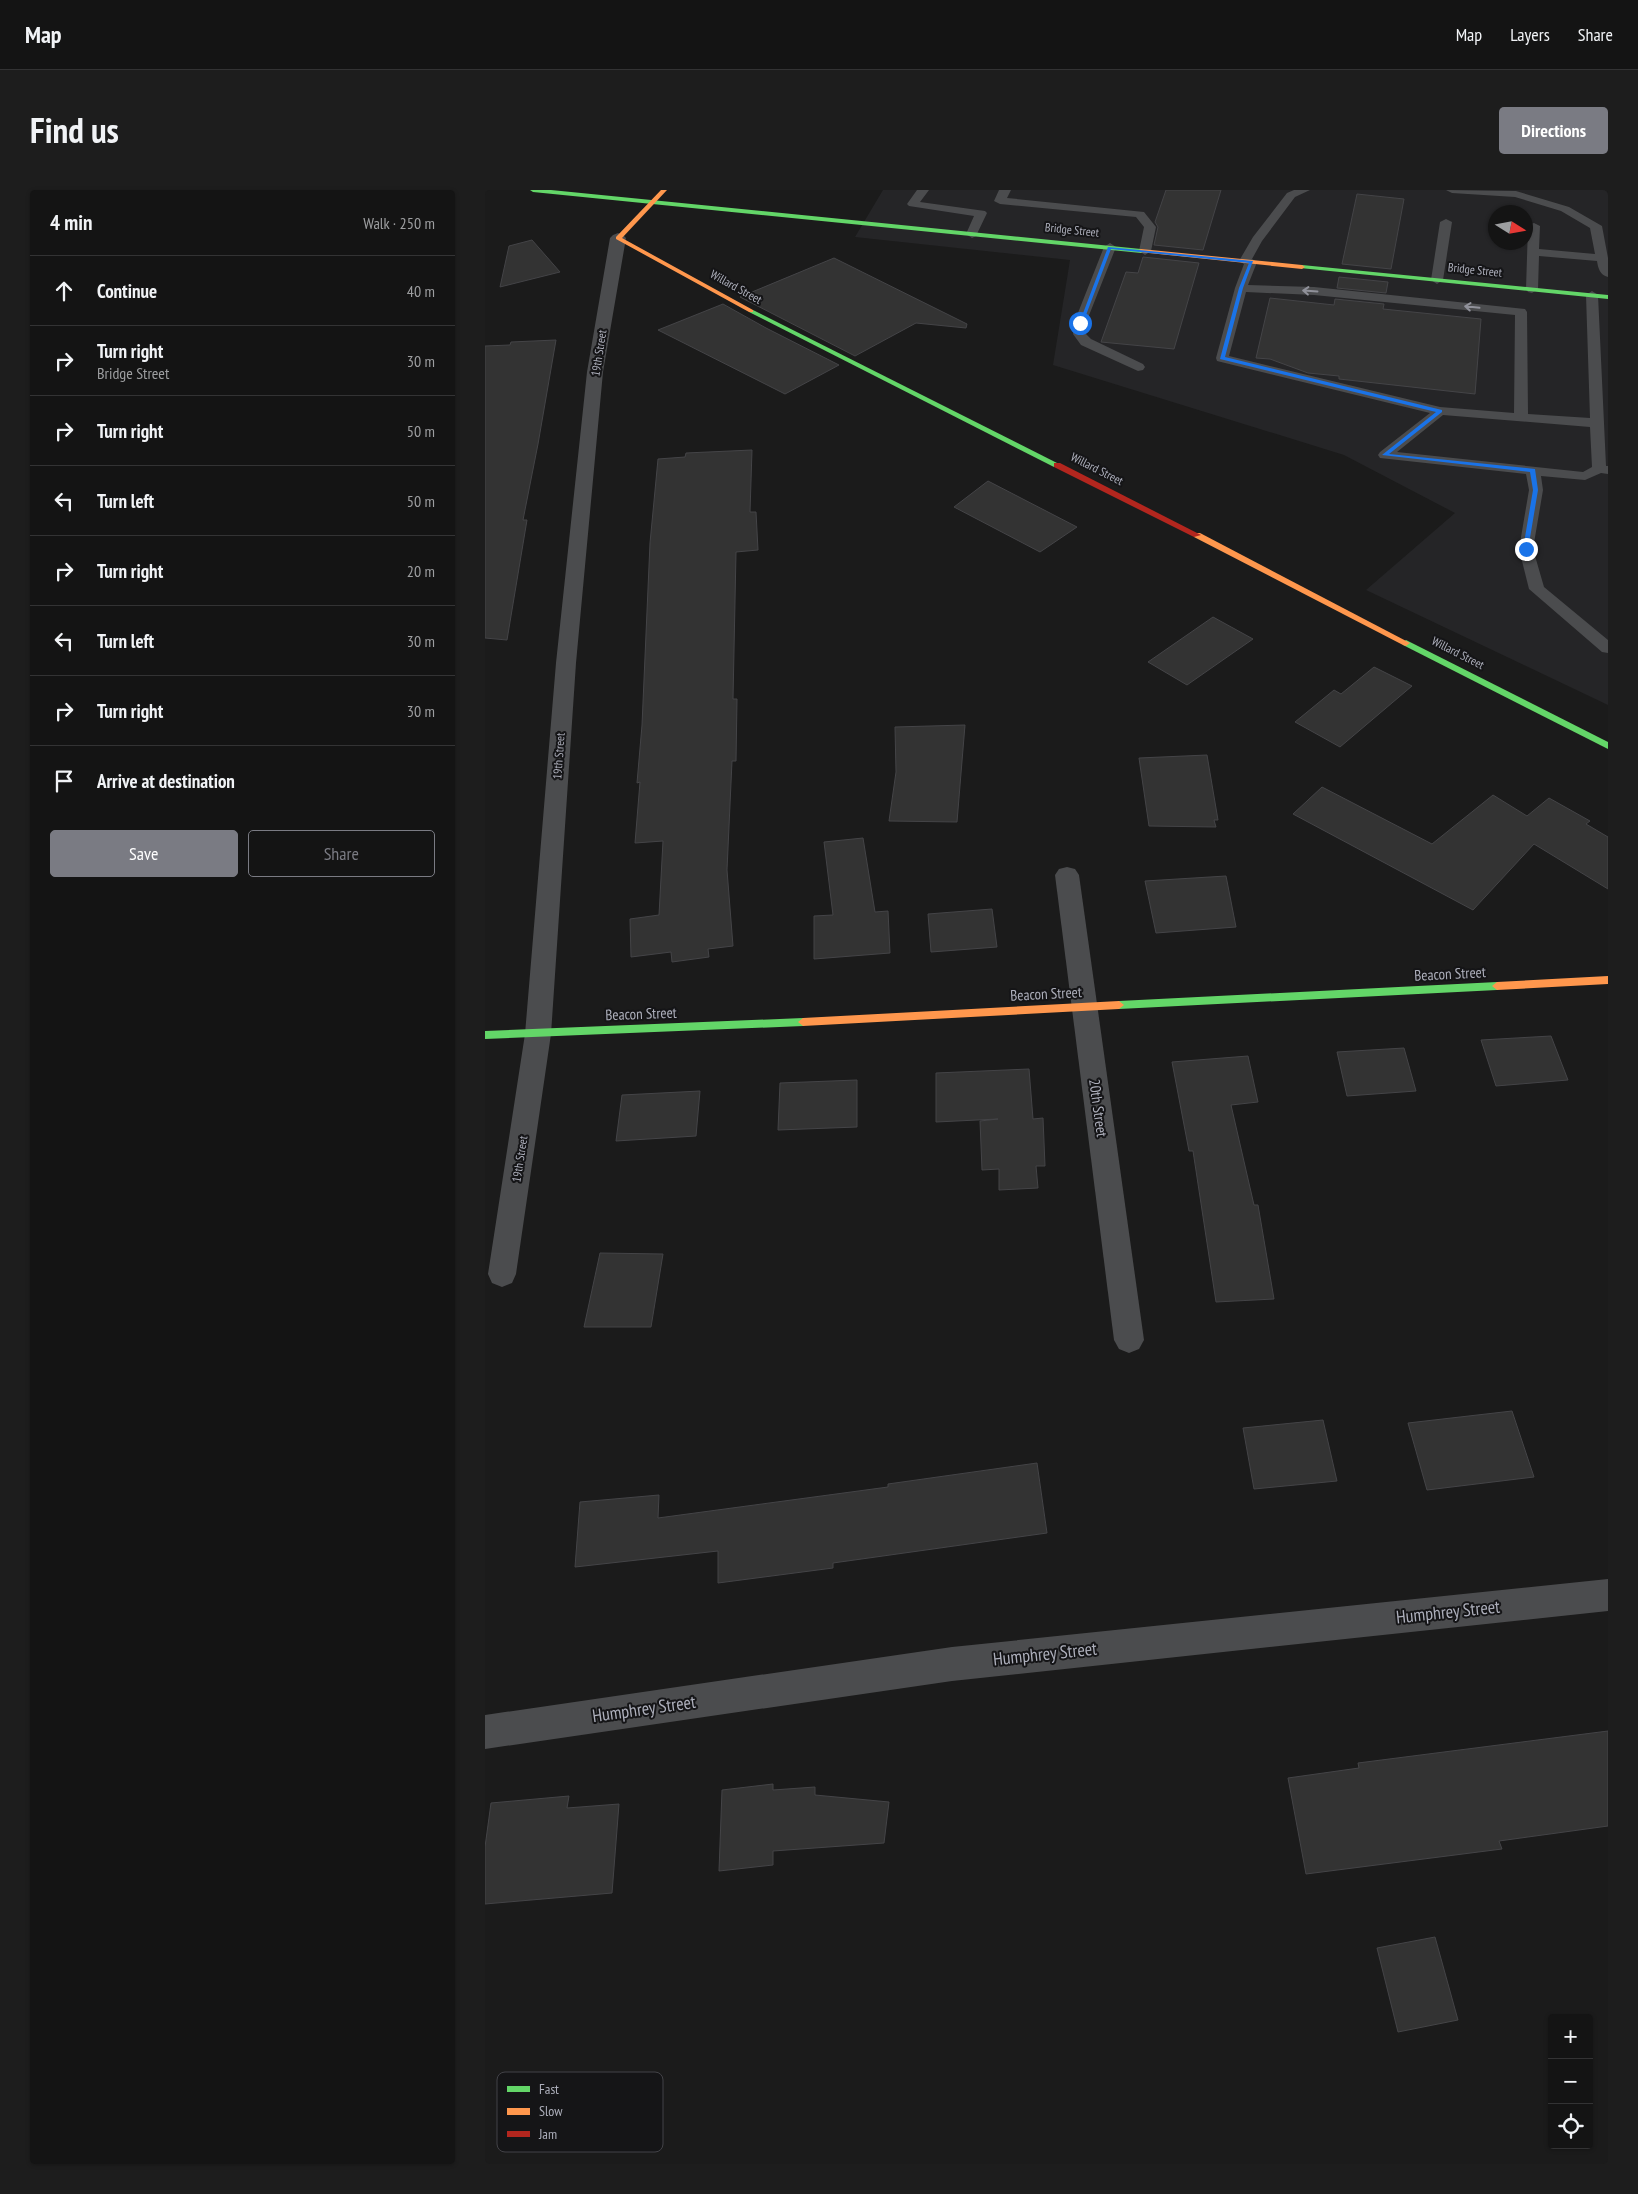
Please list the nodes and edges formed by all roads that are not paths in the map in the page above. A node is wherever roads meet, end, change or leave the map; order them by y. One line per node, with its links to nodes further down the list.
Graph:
1 (533, 190): 7 (main road, Bridge Street)
2 (665, 190): 7 (main road)
3 (923, 190): 8 (lane)
4 (1304, 190): 17 (lane)
5 (1452, 190): 16 (lane)
6 (1003, 195): 8 (lane); 14 (lane)
7 (652, 202): 11 (main road, Bridge Street); 12 (main road)
8 (981, 213): 11 (lane)
9 (1446, 222): 19 (lane)
10 (1534, 226): 15 (lane)
11 (972, 234): 13 (main road, Bridge Street)
12 (618, 238): 31 (main road, Willard Street); 35 (street, 19th Street)
13 (1109, 248): 14 (main road, Bridge Street); 24 (lane)
14 (1145, 251): 17 (main road, Bridge Street)
15 (1533, 252): 16 (lane); 21 (lane)
16 (1602, 258): 18 (lane)
17 (1248, 261): 19 (main road, Bridge Street); 20 (lane)
18 (1608, 273)
19 (1437, 280): 21 (main road, Bridge Street)
20 (1241, 288): 25 (lane); 26 (lane, one-way to 20)
21 (1532, 289): 22 (main road, Bridge Street)
22 (1591, 295): 23 (main road, Bridge Street); 27 (lane)
23 (1608, 297)
24 (1138, 367)
25 (1440, 411): 26 (lane); 29 (lane)
26 (1521, 418): 27 (lane)
27 (1597, 423): 28 (lane)
28 (1604, 469): 29 (lane)
29 (1533, 471): 30 (lane)
30 (1608, 648)
31 (1608, 746)
32 (1067, 876): 34 (street, 20th Street)
33 (1608, 980): 34 (main road, Beacon Street)
34 (1084, 1006): 35 (main road, Beacon Street); 38 (street, 20th Street)
35 (538, 1034): 36 (main road, Beacon Street); 37 (street, 19th Street)
36 (485, 1036)
37 (502, 1274)
38 (1129, 1340)
39 (1608, 1595): 40 (street, Humphrey Street)
40 (485, 1732)

